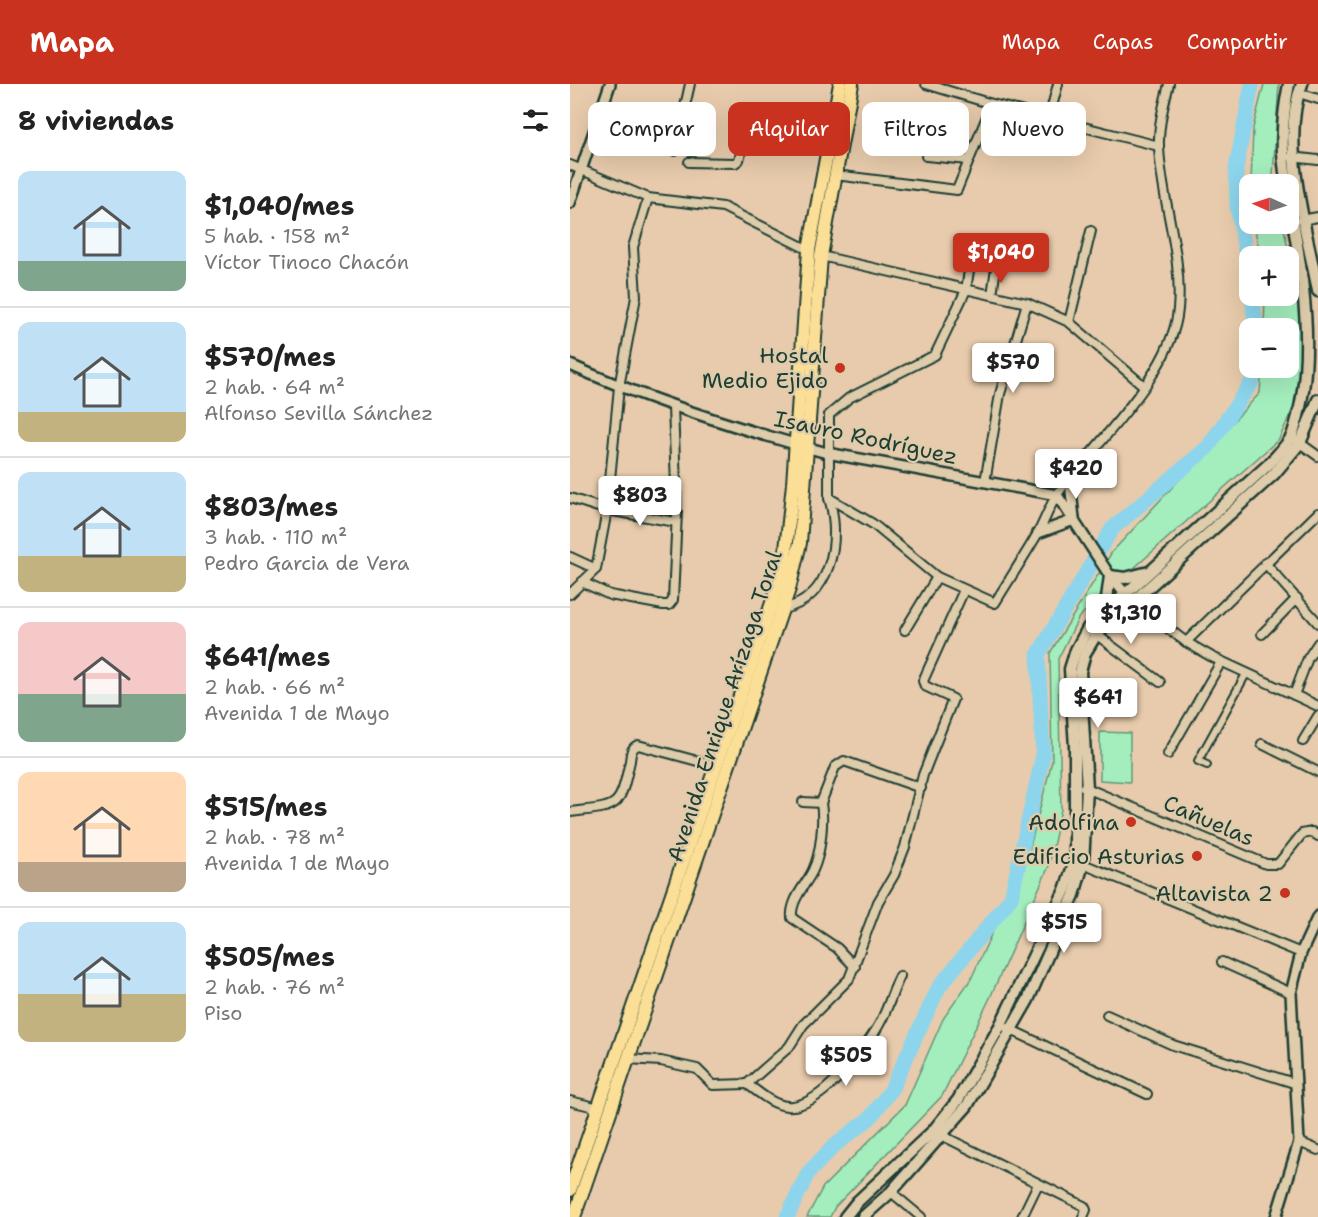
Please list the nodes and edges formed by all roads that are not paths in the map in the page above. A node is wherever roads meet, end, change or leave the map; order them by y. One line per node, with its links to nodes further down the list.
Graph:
1 (610, 84): 27 (street)
2 (690, 84): 11 (street)
3 (840, 84): 12 (main road, Avenida Enrique Arízaga Toral)
4 (852, 84): 30 (main road, Avenida Enrique Arízaga Toral)
5 (926, 84): 13 (street)
6 (1058, 84): 14 (street)
7 (1169, 84): 17 (street)
8 (1289, 84): 18 (main road)
9 (1301, 88): 10 (street); 22 (main road)
10 (1318, 99)
11 (686, 102)
12 (836, 102)
13 (985, 102)
14 (1053, 102)
15 (1086, 127): 17 (street)
16 (981, 131): 23 (street)
17 (1159, 146): 46 (street)
18 (1281, 154): 22 (street); 28 (main road)
19 (740, 156): 25 (street)
20 (825, 156): 37 (main road, Avenida Enrique Arízaga Toral)
21 (926, 156): 23 (street)
22 (1294, 159): 24 (street); 29 (main road)
23 (969, 160): 30 (street)
24 (1318, 160)
25 (689, 162)
26 (570, 165): 27 (street)
27 (582, 170): 31 (street); 32 (street)
28 (1285, 174)
29 (1295, 174)
30 (835, 176): 39 (main road, Avenida Enrique Arízaga Toral)
31 (648, 198): 37 (street); 47 (street)
32 (570, 203)
33 (1318, 217): 34 (street)
34 (1299, 220): 41 (main road); 50 (main road)
35 (1091, 231): 44 (street)
36 (973, 245): 40 (street)
37 (808, 250): 51 (main road, Avenida Enrique Arízaga Toral)
38 (998, 254): 42 (street)
39 (821, 256): 40 (street); 52 (main road, Avenida Enrique Arízaga Toral)
40 (966, 290): 42 (street); 53 (street)
41 (1318, 291)
42 (992, 296): 43 (street)
43 (1027, 303): 44 (street); 56 (street)
44 (1069, 322): 46 (street)
45 (570, 364): 47 (street, Isauro Rodríguez)
46 (1144, 386): 55 (street)
47 (619, 387): 49 (street, Isauro Rodríguez); 60 (street)
48 (1318, 400): 50 (main road)
49 (673, 407): 51 (street, Isauro Rodríguez); 63 (street)
50 (1296, 440): 54 (street); 68 (main road); 74 (main road)
51 (795, 445): 52 (street, Isauro Rodríguez); 94 (main road, Avenida Enrique Arízaga Toral)
52 (808, 448): 53 (street, Isauro Rodríguez); 76 (main road, Avenida Enrique Arízaga Toral)
53 (827, 453): 56 (street, Isauro Rodríguez); 59 (street)
54 (1318, 456)
55 (1075, 473): 57 (street); 62 (street)
56 (985, 483): 57 (street, Isauro Rodríguez)
57 (1057, 495): 62 (street); 64 (street)
58 (570, 498): 60 (street)
59 (829, 498): 70 (street); 76 (street)
60 (607, 510): 63 (street); 67 (street)
61 (1318, 513): 66 (street)
62 (1074, 520): 64 (street); 69 (street)
63 (676, 522): 71 (street)
64 (1038, 533): 72 (street)
65 (570, 557): 67 (street)
66 (1265, 563): 75 (street); 82 (street)
67 (596, 569): 71 (street)
68 (1152, 572): 69 (main road); 74 (main road)
69 (1109, 575): 74 (street); 77 (main road)
70 (937, 577): 72 (street); 79 (street)
71 (582, 582): 73 (street)
72 (964, 590): 97 (street)
73 (570, 594)
74 (1129, 598): 77 (main road); 80 (main road); 82 (street)
75 (1297, 598): 78 (street); 81 (street)
76 (782, 609): 112 (main road, Avenida Enrique Arízaga Toral)
77 (1105, 613): 80 (main road)
78 (1318, 623)
79 (904, 630)
80 (1092, 631): 86 (street); 96 (main road)
81 (1262, 634)
82 (1186, 642): 84 (street)
83 (1318, 643): 87 (street)
84 (1221, 662): 85 (street); 92 (street)
85 (1246, 674): 87 (street); 93 (street)
86 (1160, 682)
87 (1294, 695): 88 (street)
88 (1318, 706)
89 (1318, 716): 90 (street)
90 (1303, 741)
91 (1262, 744): 95 (street)
92 (1168, 754)
93 (1207, 765)
94 (716, 766): 100 (street); 117 (main road, Avenida Enrique Arízaga Toral)
95 (1318, 772)
96 (1081, 786): 101 (street, Cañuelas); 102 (main road); 110 (main road)
97 (921, 788): 99 (street); 106 (street)
98 (803, 802): 99 (street)
99 (821, 803): 106 (street)
100 (570, 812)
101 (1318, 836)
102 (1083, 864): 104 (street); 111 (main road)
103 (1318, 916): 104 (street)
104 (1302, 953): 108 (street)
105 (1222, 962): 108 (street)
106 (855, 967): 114 (street)
107 (900, 976): 114 (street)
108 (1291, 993): 113 (street)
109 (1107, 1016): 113 (street)
110 (1000, 1026): 111 (street); 125 (main road)
111 (1012, 1030): 115 (street); 118 (main road)
112 (627, 1059): 114 (street); 124 (main road, Avenida Enrique Arízaga Toral)
113 (1294, 1083): 119 (street)
114 (747, 1084)
115 (1147, 1095)
116 (570, 1101): 117 (street)
117 (599, 1108): 122 (main road, Avenida Enrique Arízaga Toral)
118 (943, 1136): 121 (street); 123 (main road)
119 (1299, 1142): 120 (street); 130 (street)
120 (1318, 1150)
121 (1038, 1184): 128 (street); 129 (street)
122 (570, 1190)
123 (891, 1192): 126 (main road); 127 (street)
124 (574, 1217)
125 (845, 1217)
126 (863, 1217)
127 (921, 1217)
128 (1022, 1217)
129 (1083, 1217)
130 (1276, 1217)

